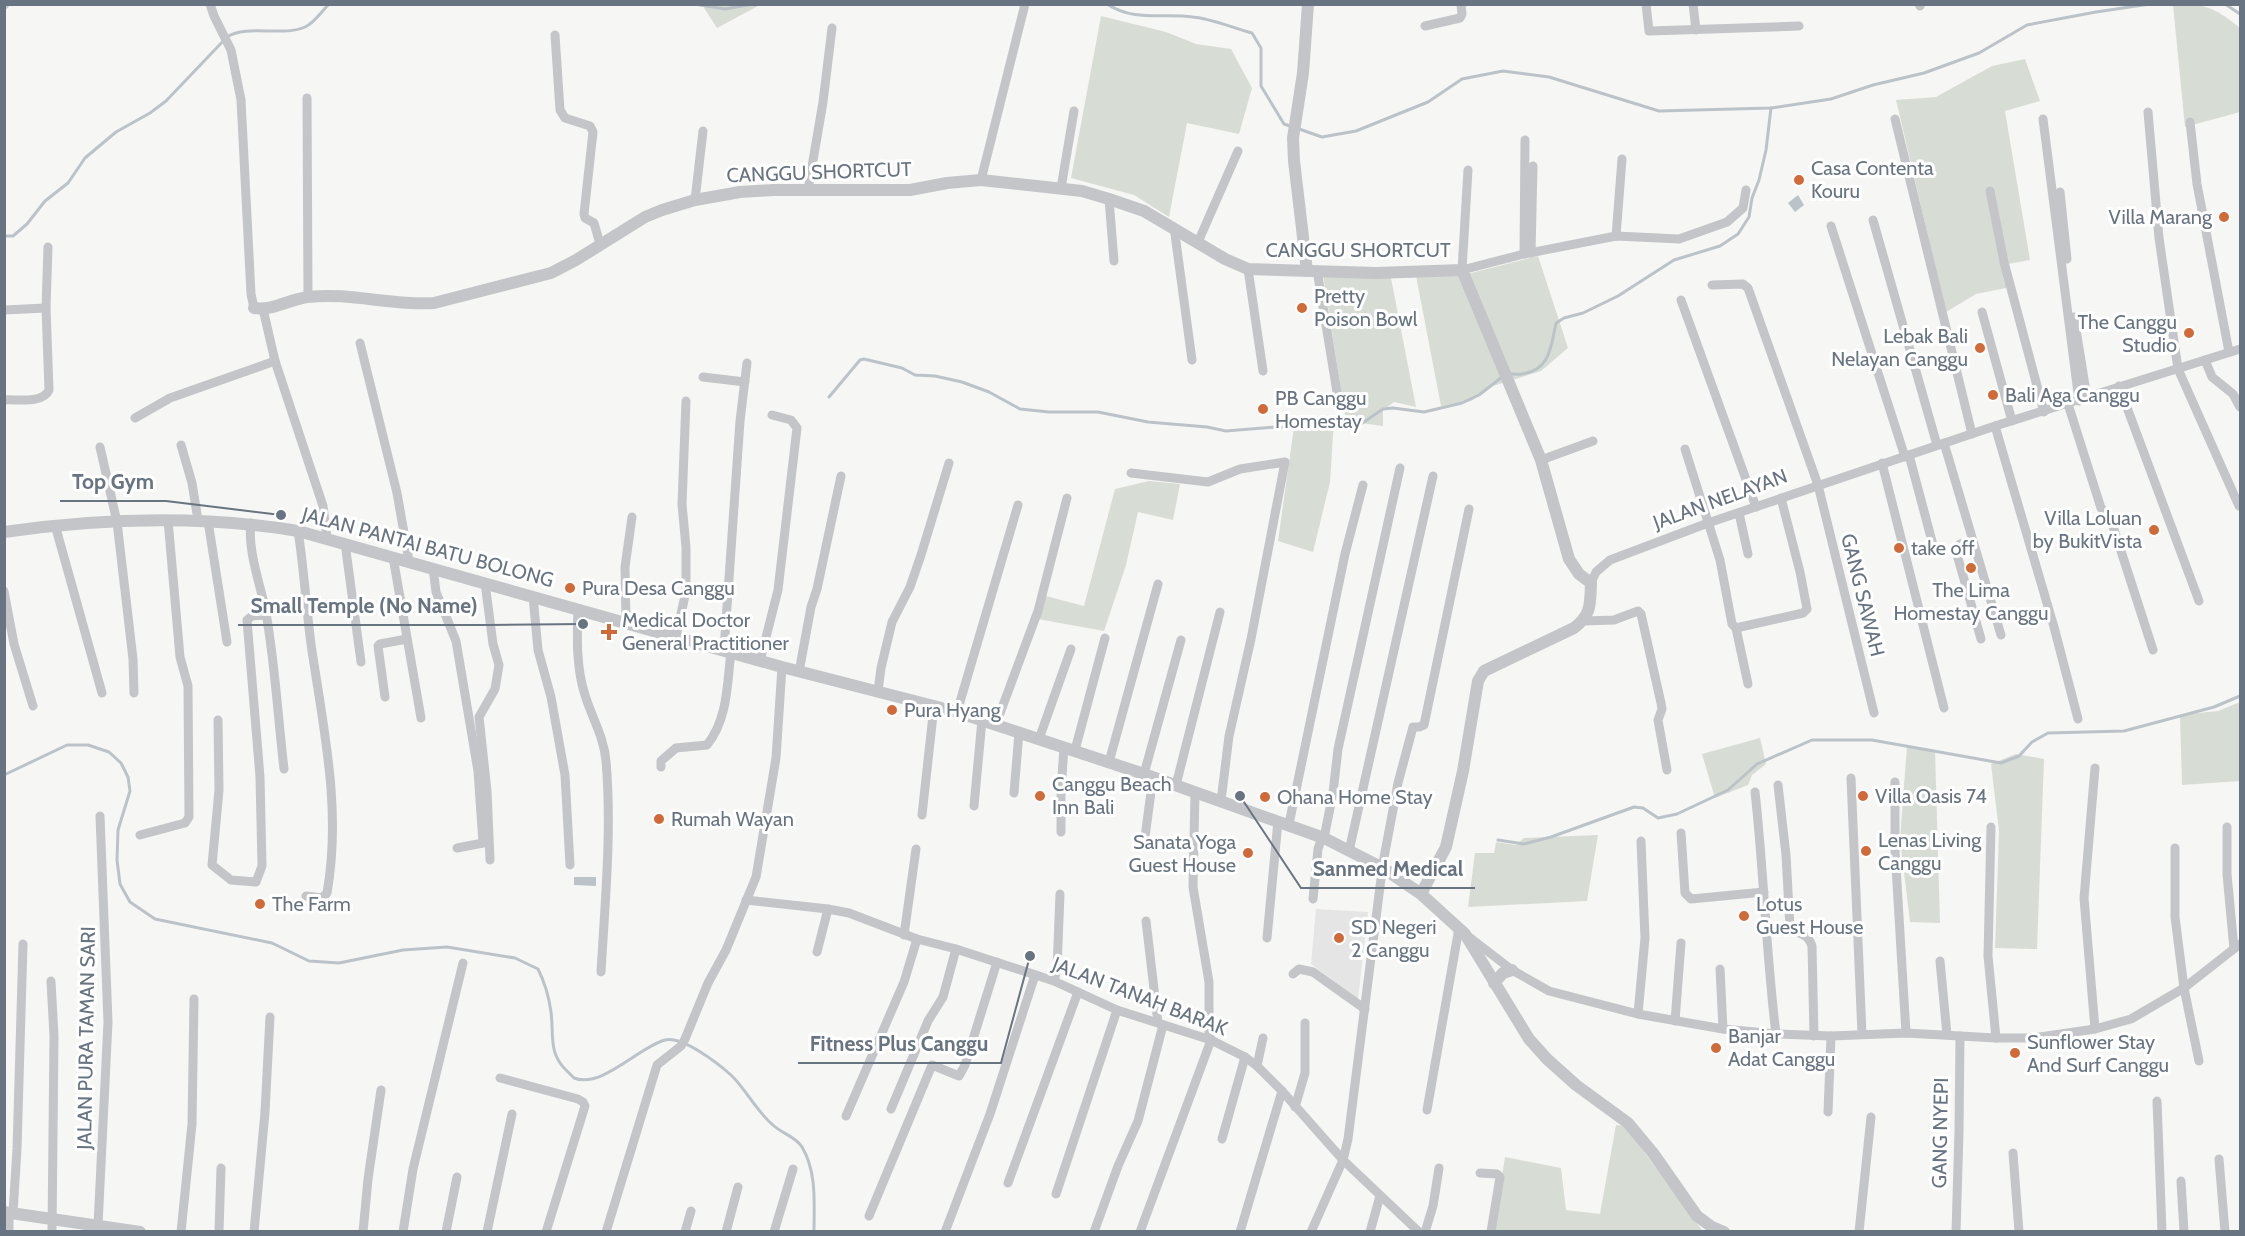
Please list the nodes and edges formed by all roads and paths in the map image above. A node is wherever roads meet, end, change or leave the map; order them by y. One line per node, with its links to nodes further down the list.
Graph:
1 (210, 4): 48 (street)
2 (1025, 4): 24 (street)
3 (1308, 4): 43 (street)
4 (1461, 4): 7 (street)
5 (1646, 4): 10 (street)
6 (1693, 4): 10 (street)
7 (1425, 26)
8 (1799, 26): 10 (street)
9 (831, 28): 26 (street)
10 (1696, 30)
11 (555, 35): 37 (street)
12 (307, 98): 45 (street)
13 (1074, 111): 25 (street)
14 (2148, 112): 58 (street)
15 (1895, 119): 74 (street)
16 (2043, 119): 65 (street)
17 (2190, 122): 53 (street)
18 (704, 131): 31 (street)
19 (1526, 140): 39 (street)
20 (1238, 151): 36 (street)
21 (1622, 159): 35 (street)
22 (1533, 166): 39 (street)
23 (1468, 170): 42 (street)
24 (981, 180): 25 (street, CANGGU SHORTCUT); 26 (street, CANGGU SHORTCUT)
25 (1061, 188): 30 (street, CANGGU SHORTCUT)
26 (808, 190): 31 (street, CANGGU SHORTCUT)
27 (1746, 190): 35 (street, CANGGU SHORTCUT)
28 (1990, 191): 69 (street)
29 (2060, 192): 65 (street)
30 (1109, 199): 34 (street, CANGGU SHORTCUT); 40 (street)
31 (695, 200): 37 (street, CANGGU SHORTCUT)
32 (1873, 220): 76 (street)
33 (1831, 226): 80 (street)
34 (1174, 227): 36 (street, CANGGU SHORTCUT); 54 (street)
35 (1616, 236): 39 (street, CANGGU SHORTCUT)
36 (1198, 242): 41 (street, CANGGU SHORTCUT)
37 (600, 244): 45 (street, CANGGU SHORTCUT)
38 (48, 248): 47 (street)
39 (1527, 254): 42 (street, CANGGU SHORTCUT)
40 (1114, 261)
41 (1248, 269): 43 (street, CANGGU SHORTCUT); 59 (street)
42 (1462, 270): 43 (street, CANGGU SHORTCUT); 81 (street, CANGGU SHORTCUT)
43 (1312, 271): 63 (street)
44 (1712, 285): 89 (street, GANG SAWAH)
45 (308, 297): 48 (street, CANGGU SHORTCUT)
46 (1681, 300): 94 (street)
47 (46, 308): 49 (street); 64 (street)
48 (258, 308): 56 (street)
49 (4, 310)
50 (1982, 312): 72 (street)
51 (360, 343): 112 (street)
52 (2241, 349): 53 (street, JALAN NELAYAN)
53 (2229, 352): 55 (street, JALAN NELAYAN)
54 (1192, 360)
55 (2205, 360): 58 (street, JALAN NELAYAN); 68 (street)
56 (274, 361): 71 (street); 106 (street)
57 (747, 363): 61 (street)
58 (2178, 369): 62 (street, JALAN NELAYAN); 93 (street)
59 (1263, 371)
60 (703, 376): 61 (street)
61 (745, 382): 135 (street)
62 (2119, 386): 65 (street, JALAN NELAYAN); 119 (street)
63 (1337, 392)
64 (4, 399)
65 (2083, 399): 67 (street, JALAN NELAYAN)
66 (686, 401): 127 (street)
67 (2068, 404): 69 (street, JALAN NELAYAN); 134 (street)
68 (2241, 407)
69 (2044, 412): 72 (street, JALAN NELAYAN)
70 (772, 415): 136 (street)
71 (135, 418)
72 (2012, 421): 73 (street, JALAN NELAYAN)
73 (1995, 426): 74 (street, JALAN NELAYAN); 151 (street)
74 (1972, 435): 76 (street, JALAN NELAYAN)
75 (1593, 441): 81 (street)
76 (1940, 444): 80 (street, JALAN NELAYAN); 107 (street)
77 (181, 445): 99 (street)
78 (100, 447): 100 (street)
79 (1685, 449): 102 (street)
80 (1907, 456): 83 (street, JALAN NELAYAN); 109 (street)
81 (1541, 460): 115 (street, CANGGU SHORTCUT)
82 (948, 463): 141 (street)
83 (1882, 463): 89 (street, JALAN NELAYAN); 147 (street)
84 (1400, 468): 182 (street)
85 (1131, 473): 171 (street)
86 (841, 476): 139 (street)
87 (1434, 476): 187 (street)
88 (1363, 485): 175 (street)
89 (1818, 485): 91 (street, JALAN NELAYAN); 149 (street, GANG SAWAH)
90 (1067, 498): 154 (street)
91 (1781, 498): 94 (street, JALAN NELAYAN); 125 (street)
92 (1018, 505): 148 (street)
93 (2239, 506)
94 (1756, 507): 96 (street, JALAN NELAYAN)
95 (1469, 509): 190 (street)
96 (1739, 513): 102 (street, JALAN NELAYAN); 110 (street)
97 (632, 517): 124 (street)
98 (168, 520): 99 (street, JALAN PANTAI BATU BOLONG); 100 (street, JALAN PANTAI BATU BOLONG); 180 (street)
99 (203, 520): 101 (street, JALAN PANTAI BATU BOLONG); 132 (street)
100 (117, 522): 103 (street, JALAN PANTAI BATU BOLONG); 143 (street)
101 (251, 523): 104 (street, JALAN PANTAI BATU BOLONG); 122 (street)
102 (1708, 523): 115 (street, JALAN NELAYAN); 125 (street)
103 (55, 525): 105 (street, JALAN PANTAI BATU BOLONG); 142 (street)
104 (298, 531): 106 (street, JALAN PANTAI BATU BOLONG); 194 (street)
105 (4, 532)
106 (327, 538): 108 (street, JALAN PANTAI BATU BOLONG)
107 (1972, 540): 126 (street); 130 (street)
108 (345, 543): 111 (street, JALAN PANTAI BATU BOLONG); 137 (street)
109 (1933, 545)
110 (1748, 554)
111 (393, 557): 112 (street, JALAN PANTAI BATU BOLONG); 129 (street)
112 (409, 561): 113 (street, JALAN PANTAI BATU BOLONG)
113 (433, 568): 114 (street, JALAN PANTAI BATU BOLONG); 184 (street)
114 (485, 583): 118 (street, JALAN PANTAI BATU BOLONG); 188 (street)
115 (1591, 583): 123 (street)
116 (1158, 584): 158 (street)
117 (4, 591): 145 (street)
118 (533, 596): 120 (street, JALAN PANTAI BATU BOLONG); 189 (street)
119 (2199, 601)
120 (578, 609): 124 (street, JALAN PANTAI BATU BOLONG); 213 (street)
121 (1220, 612): 166 (street)
122 (266, 615): 152 (street); 161 (street)
123 (1584, 621): 162 (street); 193 (street)
124 (626, 623): 127 (street, JALAN PANTAI BATU BOLONG)
125 (1736, 628): 140 (street)
126 (2001, 635)
127 (676, 637): 135 (street, JALAN PANTAI BATU BOLONG)
128 (1105, 638): 157 (street)
129 (407, 639): 144 (street); 150 (street)
130 (1981, 639)
131 (1180, 640): 163 (street)
132 (227, 642)
133 (1071, 649): 156 (street)
134 (2152, 650)
135 (728, 651): 136 (street, JALAN PANTAI BATU BOLONG); 159 (street)
136 (760, 661): 138 (street, JALAN PANTAI BATU BOLONG)
137 (361, 662)
138 (782, 667): 139 (street, JALAN PANTAI BATU BOLONG); 196 (street)
139 (800, 672): 141 (street, JALAN PANTAI BATU BOLONG)
140 (1748, 684)
141 (878, 691): 146 (street, JALAN PANTAI BATU BOLONG)
142 (102, 693)
143 (134, 693)
144 (385, 697)
145 (33, 706)
146 (934, 706): 148 (street, JALAN PANTAI BATU BOLONG); 173 (street)
147 (1944, 708)
148 (957, 712): 153 (street, JALAN PANTAI BATU BOLONG)
149 (1874, 713)
150 (421, 718)
151 (2078, 719)
152 (218, 720)
153 (982, 720): 154 (street, JALAN PANTAI BATU BOLONG); 172 (street)
154 (996, 724): 155 (street, JALAN PANTAI BATU BOLONG)
155 (1019, 732): 156 (street, JALAN PANTAI BATU BOLONG); 170 (street)
156 (1039, 739): 157 (street, JALAN PANTAI BATU BOLONG)
157 (1070, 749): 158 (street, JALAN PANTAI BATU BOLONG); 178 (street)
158 (1110, 762): 163 (street, JALAN PANTAI BATU BOLONG)
159 (661, 767)
160 (2095, 768): 230 (street)
161 (284, 769)
162 (1667, 770)
163 (1148, 776): 166 (street, JALAN PANTAI BATU BOLONG); 181 (street)
164 (1851, 778): 233 (street)
165 (1895, 782): 231 (street)
166 (1176, 785): 168 (street, JALAN PANTAI BATU BOLONG)
167 (1778, 785): 235 (street)
168 (1195, 792): 171 (street, JALAN PANTAI BATU BOLONG); 240 (street)
169 (1755, 792): 191 (street)
170 (1014, 793)
171 (1221, 801): 175 (street, JALAN PANTAI BATU BOLONG)
172 (974, 806)
173 (922, 815)
174 (100, 816): 273 (street, JALAN PURA TAMAN SARI)
175 (1283, 823): 182 (street, JALAN PANTAI BATU BOLONG); 201 (street)
176 (2227, 826): 205 (street)
177 (1991, 827): 239 (street)
178 (1061, 832)
179 (1681, 833): 191 (street)
180 (140, 836)
181 (1145, 837)
182 (1323, 837): 187 (street, JALAN PANTAI BATU BOLONG); 195 (street)
183 (1641, 841): 224 (street)
184 (457, 848)
185 (2175, 848): 219 (street)
186 (916, 849): 200 (street)
187 (1349, 851): 190 (street, JALAN PANTAI BATU BOLONG)
188 (490, 860)
189 (570, 865)
190 (1383, 868): 193 (street, JALAN PANTAI BATU BOLONG); 222 (street)
191 (1764, 892): 232 (street)
192 (1060, 894): 217 (street)
193 (1421, 894): 199 (street, JALAN PANTAI BATU BOLONG)
194 (306, 896)
195 (1313, 899)
196 (746, 900): 197 (street, JALAN TANAH BARAK); 285 (street)
197 (828, 909): 200 (street, JALAN TANAH BARAK); 207 (street)
198 (1146, 921): 228 (street)
199 (1462, 931): 212 (street, JALAN PANTAI BATU BOLONG); 218 (street); 250 (street)
200 (904, 935): 202 (street, JALAN TANAH BARAK)
201 (1267, 938)
202 (917, 939): 206 (street, JALAN TANAH BARAK); 253 (street)
203 (1681, 943): 226 (street)
204 (23, 944): 270 (street)
205 (2237, 946): 219 (street, JALAN PANTAI BATU BOLONG)
206 (956, 949): 209 (street, JALAN TANAH BARAK); 249 (street)
207 (817, 952)
208 (1940, 961): 234 (street)
209 (997, 962): 215 (street, JALAN TANAH BARAK); 271 (street)
210 (464, 963): 281 (street)
211 (1720, 969): 229 (street)
212 (1512, 970): 218 (street); 224 (street, JALAN PANTAI BATU BOLONG)
213 (601, 972)
214 (1293, 974): 222 (street)
215 (1035, 975): 217 (street, JALAN TANAH BARAK); 289 (street)
216 (51, 981): 272 (street)
217 (1054, 981): 220 (street, JALAN TANAH BARAK)
218 (1494, 983): 296 (street)
219 (2184, 988): 230 (street, JALAN PANTAI BATU BOLONG); 242 (street)
220 (1078, 992): 223 (street, JALAN TANAH BARAK); 265 (street)
221 (194, 999): 277 (street)
222 (1365, 1009): 258 (street)
223 (1117, 1010): 228 (street, JALAN TANAH BARAK); 267 (street)
224 (1638, 1014): 226 (street, JALAN PANTAI BATU BOLONG)
225 (270, 1017): 279 (street)
226 (1675, 1021): 229 (street, JALAN PANTAI BATU BOLONG)
227 (1305, 1023): 248 (street)
228 (1161, 1024): 240 (street, JALAN TANAH BARAK); 290 (street)
229 (1723, 1029): 232 (street, JALAN PANTAI BATU BOLONG)
230 (2095, 1029): 239 (street, JALAN PANTAI BATU BOLONG)
231 (1906, 1033): 233 (street, JALAN PANTAI BATU BOLONG); 234 (street, JALAN PANTAI BATU BOLONG)
232 (1776, 1034): 235 (street, JALAN PANTAI BATU BOLONG)
233 (1862, 1034): 236 (street, JALAN PANTAI BATU BOLONG)
234 (1947, 1035): 237 (street, JALAN PANTAI BATU BOLONG)
235 (1814, 1036): 236 (street, JALAN PANTAI BATU BOLONG)
236 (1831, 1036): 251 (street)
237 (1960, 1036): 239 (street, JALAN PANTAI BATU BOLONG); 298 (street, GANG NYEPI)
238 (1263, 1038): 243 (street)
239 (1996, 1038)
240 (1211, 1041): 241 (street, JALAN TANAH BARAK); 291 (street)
241 (1245, 1057): 243 (street, JALAN TANAH BARAK); 255 (street)
242 (2199, 1061)
243 (1257, 1066): 246 (street, JALAN TANAH BARAK)
244 (500, 1078): 284 (street)
245 (381, 1090): 280 (street)
246 (1282, 1090): 248 (street, JALAN TANAH BARAK); 292 (street)
247 (2157, 1101): 300 (street)
248 (1295, 1107): 258 (street, JALAN TANAH BARAK)
249 (891, 1109)
250 (1427, 1110)
251 (1828, 1112)
252 (512, 1114): 283 (street)
253 (846, 1116)
254 (1871, 1117): 297 (street)
255 (1222, 1139)
256 (2013, 1153): 299 (street)
257 (2219, 1159): 302 (street)
258 (1343, 1160): 268 (street, JALAN TANAH BARAK); 293 (street)
259 (221, 1168): 278 (street)
260 (793, 1168): 288 (street)
261 (1439, 1168): 274 (street)
262 (1480, 1173): 295 (street)
263 (457, 1177): 282 (street)
264 (2181, 1180): 301 (street)
265 (1008, 1183)
266 (738, 1187): 287 (street)
267 (1056, 1194)
268 (1380, 1196): 274 (street, JALAN TANAH BARAK); 294 (street)
269 (691, 1211): 286 (street)
270 (9, 1213): 272 (street); 275 (street)
271 (869, 1216)
272 (52, 1225): 273 (street)
273 (91, 1227): 276 (street)
274 (1419, 1231)
275 (9, 1232)
276 (140, 1232)
277 (181, 1232)
278 (219, 1232)
279 (254, 1232)
280 (363, 1232)
281 (403, 1232)
282 (447, 1232)
283 (487, 1232)
284 (546, 1232)
285 (606, 1232)
286 (686, 1232)
287 (726, 1232)
288 (774, 1232)
289 (945, 1232)
290 (1094, 1232)
291 (1140, 1232)
292 (1240, 1232)
293 (1311, 1232)
294 (1370, 1232)
295 (1491, 1232)
296 (1724, 1232)
297 (1859, 1232)
298 (1956, 1232)
299 (2019, 1232)
300 (2162, 1232)
301 (2184, 1232)
302 (2225, 1232)

